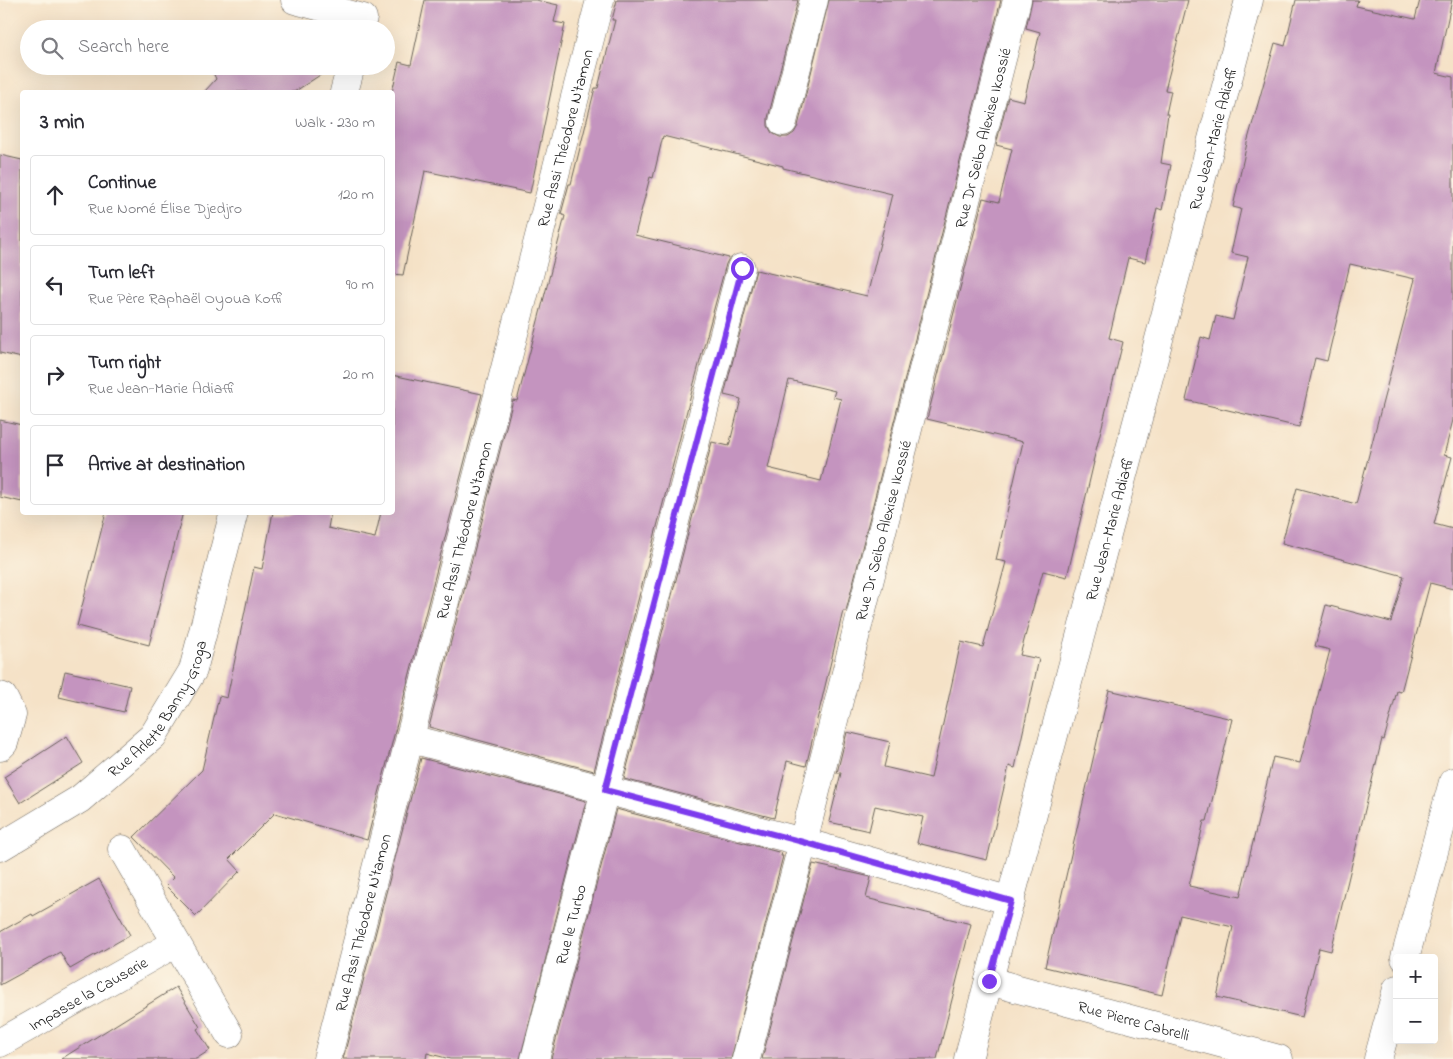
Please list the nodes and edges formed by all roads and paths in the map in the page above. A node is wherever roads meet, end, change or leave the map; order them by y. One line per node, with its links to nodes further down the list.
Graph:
1 (295, 0): 6 (street)
2 (600, 0): 13 (street, Rue Assi Théodore N'tamon)
3 (814, 0): 9 (street)
4 (1017, 0): 17 (street, Rue Dr Seibo Alexise Ikossié)
5 (1249, 0): 20 (street, Rue Jean-Marie Adiaffi)
6 (364, 15)
7 (348, 75): 8 (street)
8 (344, 90)
9 (783, 122)
10 (742, 268): 16 (street, Rue le Turbo)
11 (233, 515): 18 (street, Rue Arlette Banny-Groga)
12 (0, 696): 14 (street)
13 (411, 739): 16 (street); 27 (street, Rue Assi Théodore N'tamon)
14 (0, 747)
15 (1453, 782): 22 (street)
16 (605, 790): 17 (street); 28 (street, Rue le Turbo)
17 (803, 842): 20 (street); 29 (street, Rue Dr Seibo Alexise Ikossié)
18 (0, 846)
19 (122, 849): 21 (street)
20 (1011, 901): 23 (street, Rue Jean-Marie Adiaffi)
21 (176, 943): 25 (street); 26 (street, Impasse la Causerie)
22 (1406, 954)
23 (989, 981): 30 (street, Rue Jean-Marie Adiaffi); 31 (street, Rue Pierre Cabrelli)
24 (1394, 999): 32 (street)
25 (229, 1034)
26 (0, 1043)
27 (327, 1059)
28 (535, 1059)
29 (746, 1059)
30 (968, 1059)
31 (1279, 1059)
32 (1378, 1059)

